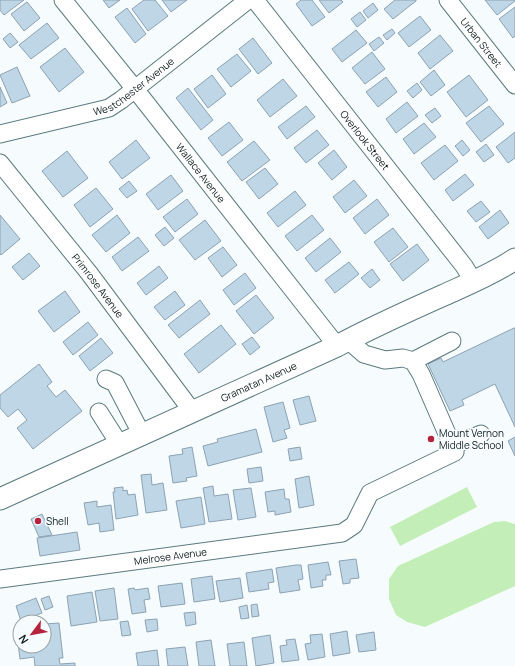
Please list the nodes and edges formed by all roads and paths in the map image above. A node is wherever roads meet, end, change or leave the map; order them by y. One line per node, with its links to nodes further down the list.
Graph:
1 (63, 0): 6 (street, Wallace Avenue)
2 (248, 0): 6 (street, Westchester Avenue)
3 (255, 0): 10 (street, Overlook Street)
4 (448, 0): 5 (street, Urban Street)
5 (515, 85)
6 (135, 89): 7 (street, Westchester Avenue); 12 (street, Wallace Avenue)
7 (0, 134)
8 (0, 163): 15 (street, Primrose Avenue)
9 (515, 259): 10 (main road, Gramatan Avenue)
10 (474, 282): 12 (main road, Gramatan Avenue)
11 (452, 341): 13 (street)
12 (342, 343): 13 (street, Wallace Avenue); 15 (main road, Gramatan Avenue)
13 (413, 361): 20 (street)
14 (106, 379): 18 (street)
15 (192, 411): 18 (main road, Gramatan Avenue)
16 (99, 412): 19 (street)
17 (481, 434): 20 (street)
18 (142, 435): 19 (main road, Gramatan Avenue)
19 (120, 445): 21 (main road, Gramatan Avenue)
20 (454, 449): 22 (street, Melrose Avenue)
21 (0, 499)
22 (0, 579)

